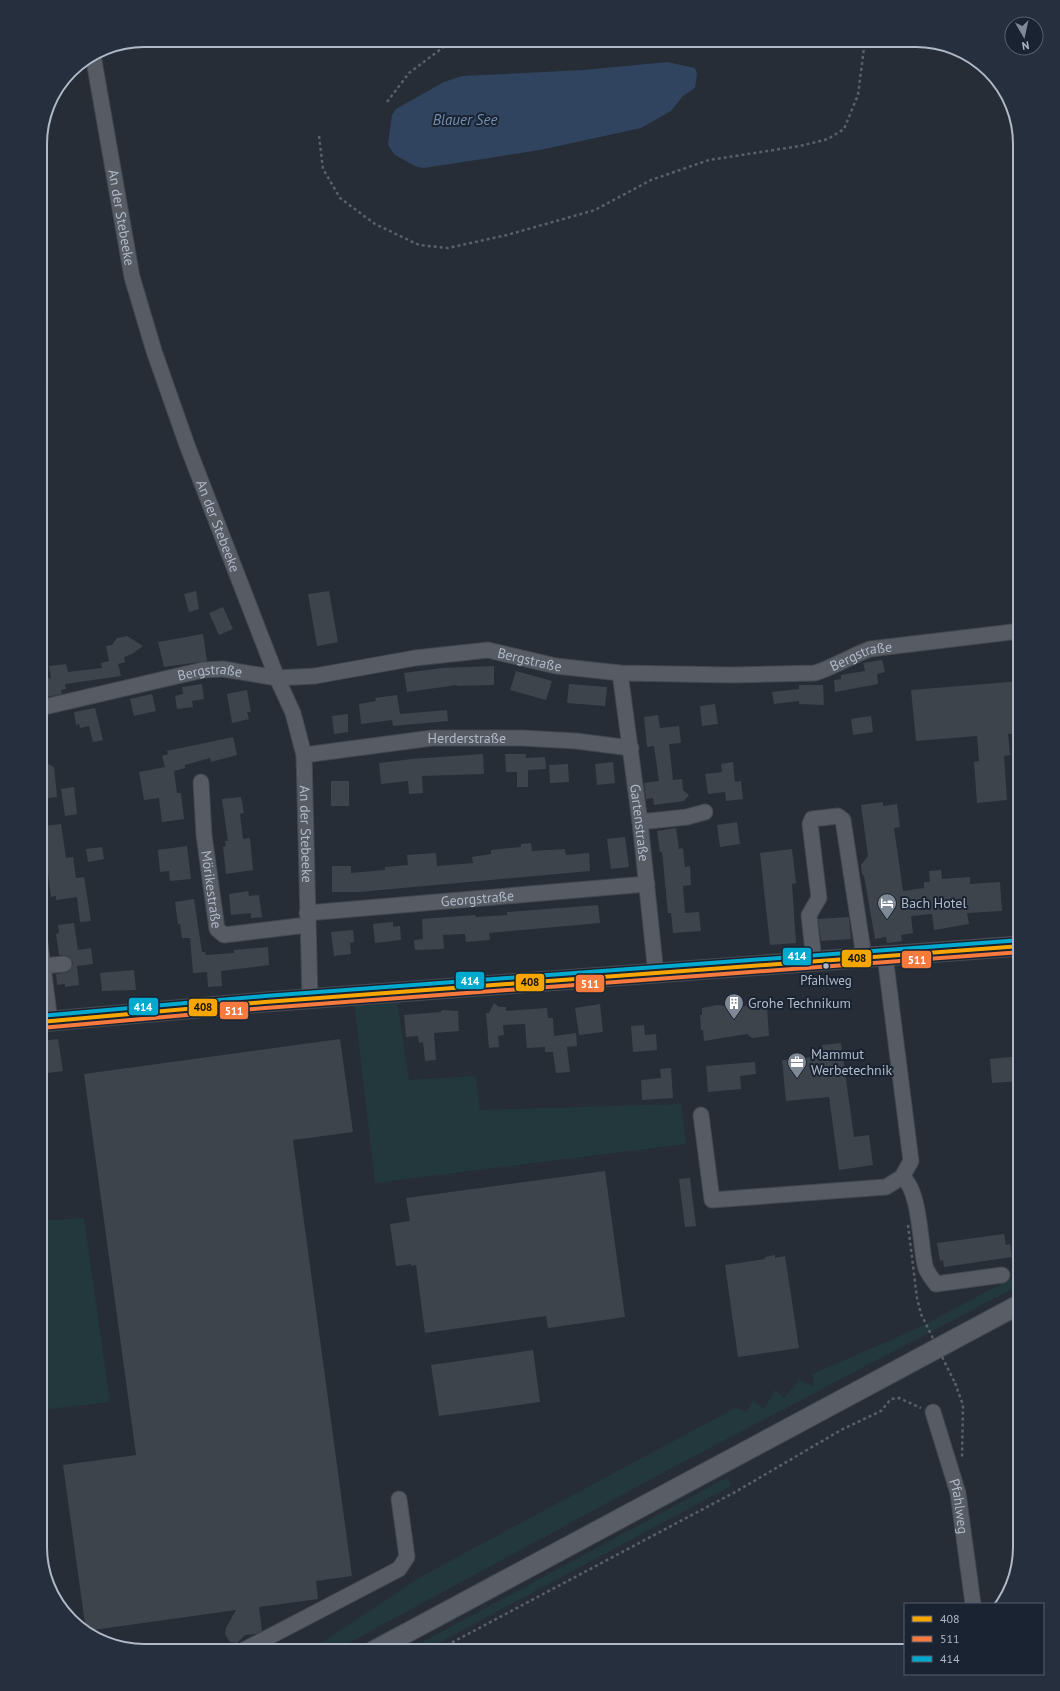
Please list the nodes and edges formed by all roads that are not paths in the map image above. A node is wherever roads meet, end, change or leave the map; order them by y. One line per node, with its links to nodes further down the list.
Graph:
1 (94, 61): 4 (street, An der Stebeeke)
2 (1013, 632): 3 (street, Bergstraße)
3 (620, 673): 4 (street, Bergstraße); 6 (street, Gartenstraße)
4 (277, 678): 5 (street, Bergstraße); 7 (street, An der Stebeeke)
5 (47, 706)
6 (631, 748): 7 (street, Herderstraße); 10 (street, Gartenstraße)
7 (304, 755): 12 (street, An der Stebeeke)
8 (201, 782): 12 (street, Mörikestraße)
9 (705, 812): 10 (street)
10 (640, 822): 11 (street, Gartenstraße)
11 (647, 884): 12 (street, Georgstraße); 19 (street, Gartenstraße)
12 (307, 919): 20 (street, An der Stebeeke)
13 (1013, 947): 14 (main road)
14 (884, 956): 15 (main road); 23 (street)
15 (864, 957): 16 (main road); 16 (street)
16 (814, 961): 19 (main road)
17 (64, 964): 18 (street)
18 (47, 966)
19 (656, 974): 20 (main road)
20 (310, 999): 21 (main road)
21 (47, 1022)
22 (701, 1115): 23 (street)
23 (902, 1177): 24 (street)
24 (1002, 1275)
25 (1013, 1308): 30 (main road)
26 (933, 1412): 28 (street, Pfahlweg)
27 (399, 1499): 29 (street)
28 (973, 1603)
29 (255, 1644)
30 (386, 1644)

